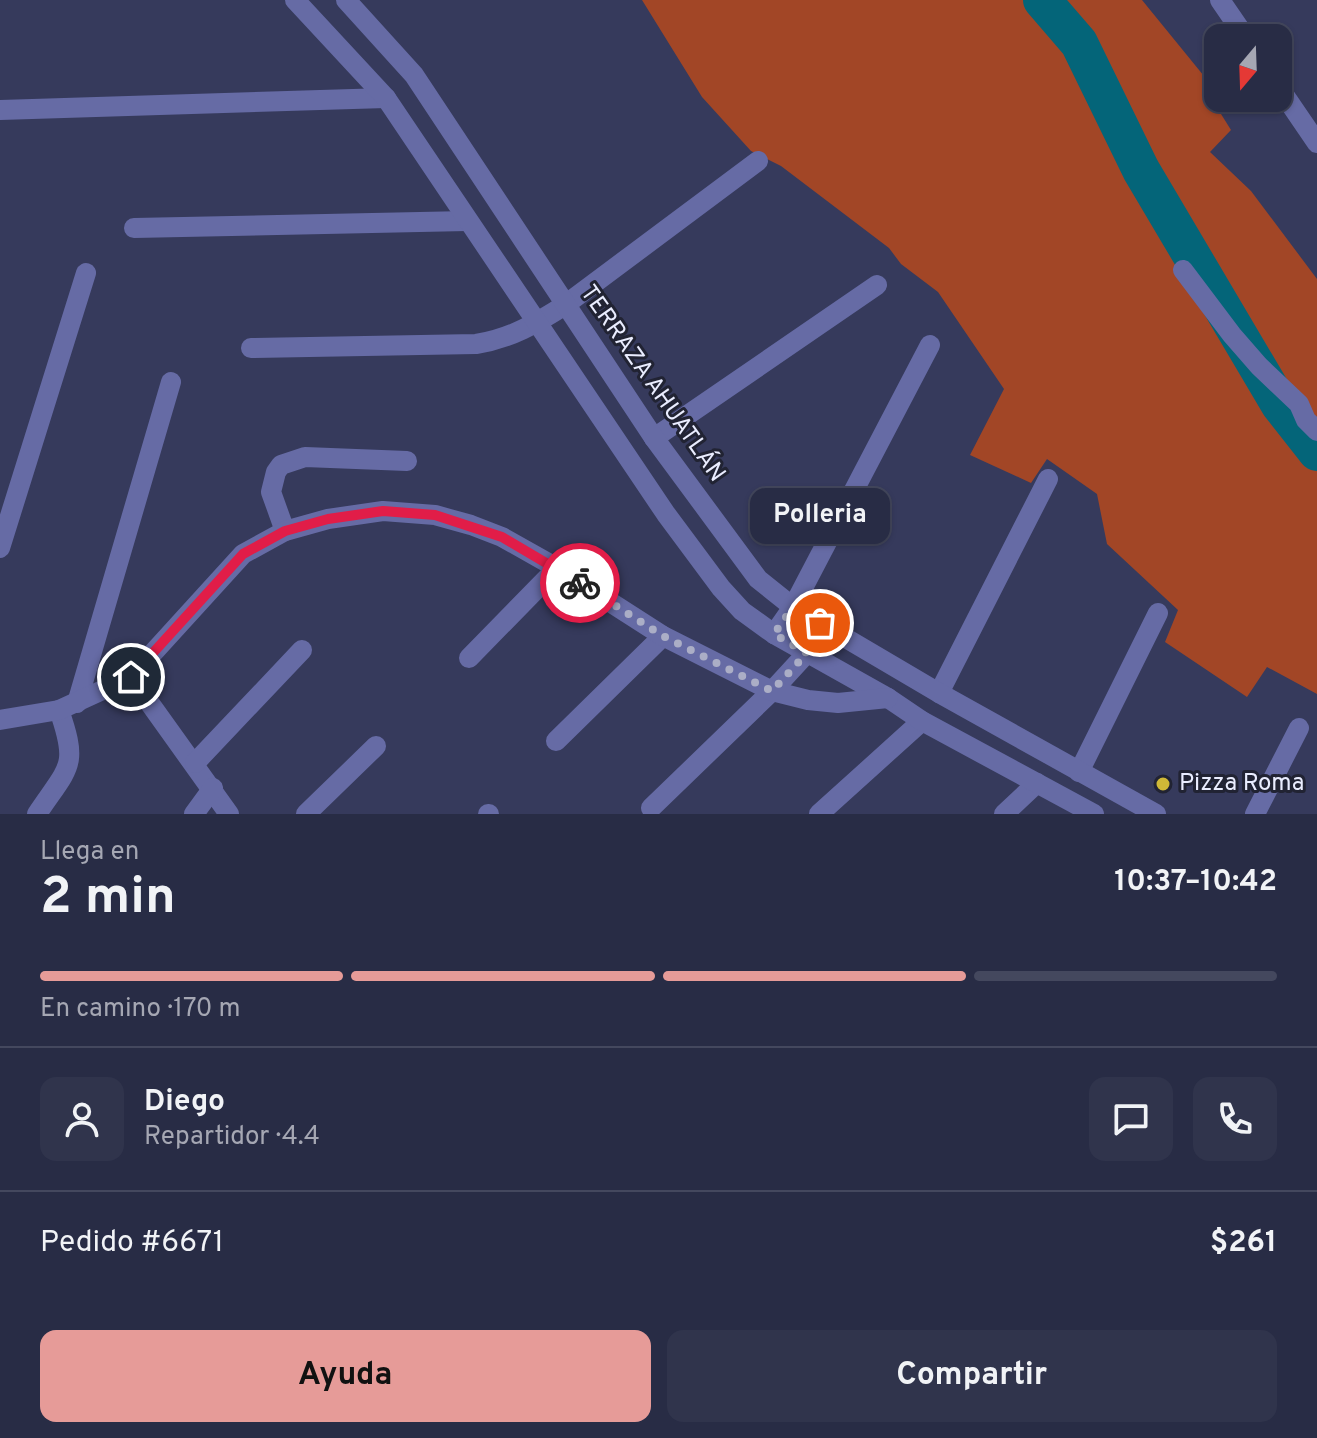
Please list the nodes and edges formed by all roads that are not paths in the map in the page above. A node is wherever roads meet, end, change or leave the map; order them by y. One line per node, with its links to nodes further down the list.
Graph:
1 (295, 0): 5 (street)
2 (346, 0): 15 (street, TERRAZA AHUATLÁN)
3 (1220, 0): 4 (street)
4 (1236, 24)
5 (386, 98): 7 (street); 10 (street)
6 (1292, 106): 8 (street)
7 (0, 110)
8 (1317, 143)
9 (758, 161): 15 (street)
10 (467, 221): 11 (street); 16 (street)
11 (134, 228)
12 (1183, 270): 20 (street)
13 (86, 273): 26 (street)
14 (877, 285): 22 (street)
15 (565, 305): 16 (street); 22 (street, TERRAZA AHUATLÁN)
16 (536, 323): 18 (street); 30 (street)
17 (930, 345): 28 (street)
18 (251, 348)
19 (171, 382): 39 (street)
20 (1308, 407): 21 (street)
21 (1317, 431)
22 (654, 438): 28 (street, TERRAZA AHUATLÁN)
23 (407, 461): 25 (street)
24 (1048, 479): 37 (street)
25 (285, 531): 27 (street); 35 (street)
26 (0, 548)
27 (557, 568): 31 (street); 34 (street)
28 (793, 607): 30 (street); 37 (street, TERRAZA AHUATLÁN)
29 (1158, 613): 46 (street)
30 (774, 634): 33 (street)
31 (663, 636): 36 (street); 43 (street)
32 (302, 650): 45 (street)
33 (807, 653): 36 (street); 38 (street)
34 (469, 658)
35 (131, 677): 39 (street); 45 (street)
36 (772, 691): 38 (street); 49 (street)
37 (939, 693): 46 (street, TERRAZA AHUATLÁN)
38 (888, 698): 41 (street)
39 (68, 706): 40 (street); 50 (street)
40 (0, 720)
41 (922, 721): 47 (street); 54 (street)
42 (1299, 728): 58 (street)
43 (556, 741)
44 (376, 746): 53 (street)
45 (195, 763): 48 (street)
46 (1079, 772): 57 (street, TERRAZA AHUATLÁN)
47 (1037, 783): 55 (street); 56 (street)
48 (213, 788): 51 (street); 52 (street)
49 (651, 808)
50 (37, 814)
51 (194, 814)
52 (229, 814)
53 (306, 814)
54 (819, 814)
55 (1004, 814)
56 (1094, 814)
57 (1156, 814)
58 (1255, 814)

